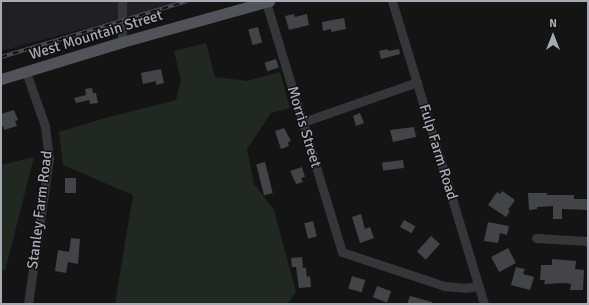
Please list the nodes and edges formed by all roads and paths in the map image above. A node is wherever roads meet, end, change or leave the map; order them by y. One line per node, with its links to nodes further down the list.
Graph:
1 (122, 1): 4 (street)
2 (268, 1): 4 (main road, West Mountain Street); 8 (street, Morris Street)
3 (392, 1): 7 (street, Fulp Farm Road)
4 (122, 42): 5 (main road, West Mountain Street)
5 (26, 72): 6 (main road, West Mountain Street); 12 (street, Stanley Farm Road)
6 (1, 79)
7 (417, 82): 8 (street); 11 (street, Fulp Farm Road)
8 (303, 122): 11 (street, Morris Street)
9 (536, 238): 10 (street)
10 (588, 241)
11 (479, 286): 13 (street, Fulp Farm Road)
12 (28, 304)
13 (484, 304)

